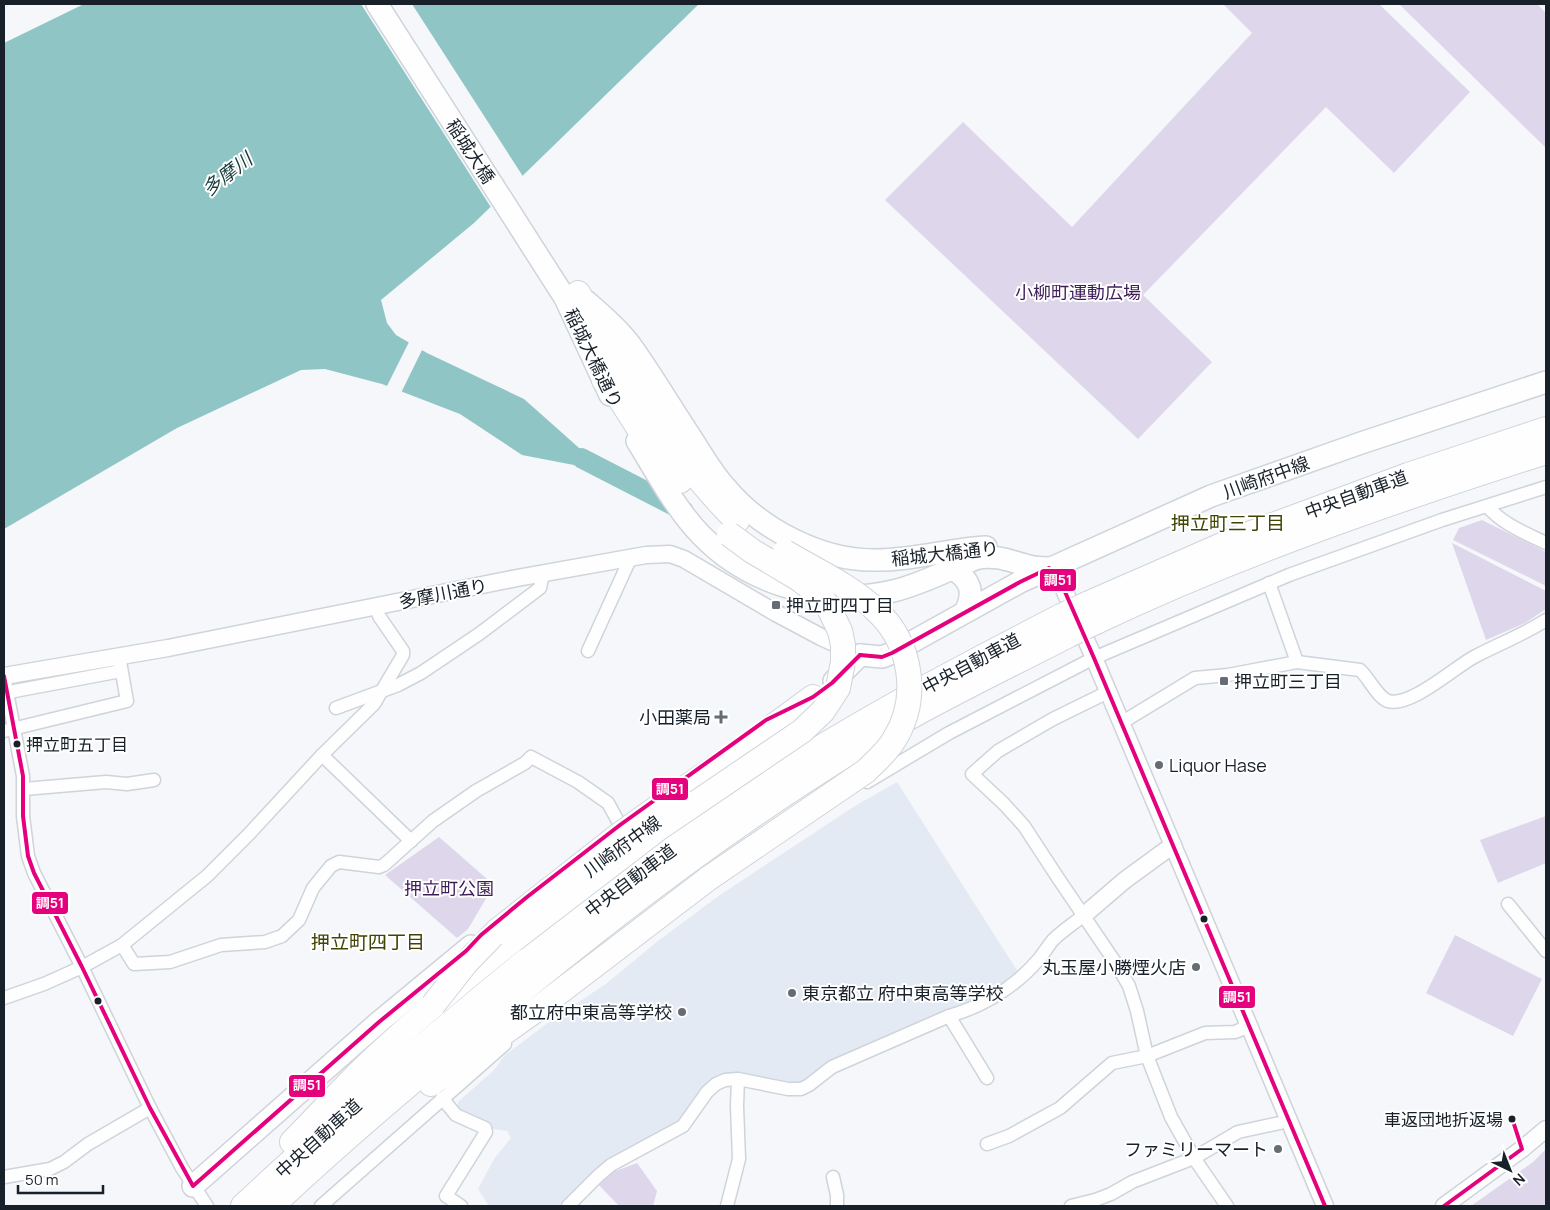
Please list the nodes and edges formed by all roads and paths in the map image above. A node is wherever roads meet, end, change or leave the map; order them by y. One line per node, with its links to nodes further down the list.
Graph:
1 (377, 4): 3 (main road, 稲城大橋)
2 (392, 4): 3 (main road, 稲城大橋)
3 (572, 296): 4 (main road, 稲城大橋通り); 13 (main road, 稲城大橋通り); 65 (highway, bridge)
4 (604, 380): 12 (main road, 稲城大橋通り); 47 (highway, bridge)
5 (1546, 382): 13 (main road, 川崎府中線)
6 (1546, 429): 18 (highway, 中央自動車道)
7 (1546, 452): 18 (highway, 中央自動車道)
8 (1546, 487): 9 (street)
9 (1487, 506): 10 (street); 15 (street)
10 (1546, 543)
11 (631, 558): 14 (street, 多摩川通り); 21 (street); 22 (street, 多摩川通り)
12 (952, 568): 13 (main road, 稲城大橋通り); 17 (main road)
13 (1049, 568): 17 (main road, 川崎府中線); 23 (street)
14 (543, 574): 16 (street, 多摩川通り); 27 (street)
15 (1269, 583): 23 (street); 24 (street)
16 (376, 606): 25 (street, 多摩川通り); 27 (street)
17 (965, 612): 22 (main road, 川崎府中線)
18 (1091, 613): 20 (highway, bridge)
19 (1546, 620): 24 (street)
20 (1065, 625): 63 (highway, 中央自動車道); 64 (highway, 中央自動車道)
21 (588, 651)
22 (860, 655): 30 (main road, 川崎府中線); 40 (main road, 川崎府中線)
23 (1094, 658): 28 (street); 53 (street)
24 (1297, 662): 32 (street)
25 (120, 664): 26 (street, 多摩川通り); 29 (street); 33 (street)
26 (4, 676): 29 (street)
27 (382, 691): 31 (street); 34 (street)
28 (1108, 692): 32 (street); 42 (street)
29 (5, 693): 33 (street)
30 (813, 697): 37 (main road, 川崎府中線); 47 (highway, bridge)
31 (336, 708)
32 (1121, 723): 39 (street)
33 (8, 730): 36 (street)
34 (322, 755): 38 (street); 43 (street)
35 (154, 780): 36 (street)
36 (24, 789): 45 (street)
37 (620, 825): 38 (street); 40 (main road, 川崎府中線)
38 (411, 840): 43 (street)
39 (1173, 845): 42 (street); 49 (street)
40 (563, 878): 61 (main road, 川崎府中線)
41 (1508, 904): 44 (street)
42 (1083, 916): 48 (street); 50 (street)
43 (122, 944): 45 (street)
44 (1546, 951)
45 (82, 967): 46 (street); 54 (street)
46 (4, 998)
47 (433, 1005): 62 (highway)
48 (949, 1016): 51 (street); 52 (street)
49 (1248, 1022): 50 (street); 55 (street)
50 (1147, 1056): 57 (street); 58 (street)
51 (987, 1078)
52 (738, 1079): 68 (street); 69 (street)
53 (442, 1098): 66 (street); 67 (street)
54 (150, 1108): 59 (street); 61 (street)
55 (1289, 1121): 58 (street); 73 (street)
56 (1546, 1130): 74 (street)
57 (987, 1144)
58 (1194, 1158): 71 (street); 72 (street)
59 (4, 1177)
60 (833, 1177): 70 (street)
61 (199, 1199)
62 (226, 1206)
63 (243, 1206)
64 (272, 1206)
65 (287, 1206)
66 (321, 1206)
67 (461, 1206)
68 (568, 1206)
69 (727, 1206)
70 (837, 1206)
71 (1071, 1206)
72 (1227, 1206)
73 (1325, 1206)
74 (1444, 1206)

